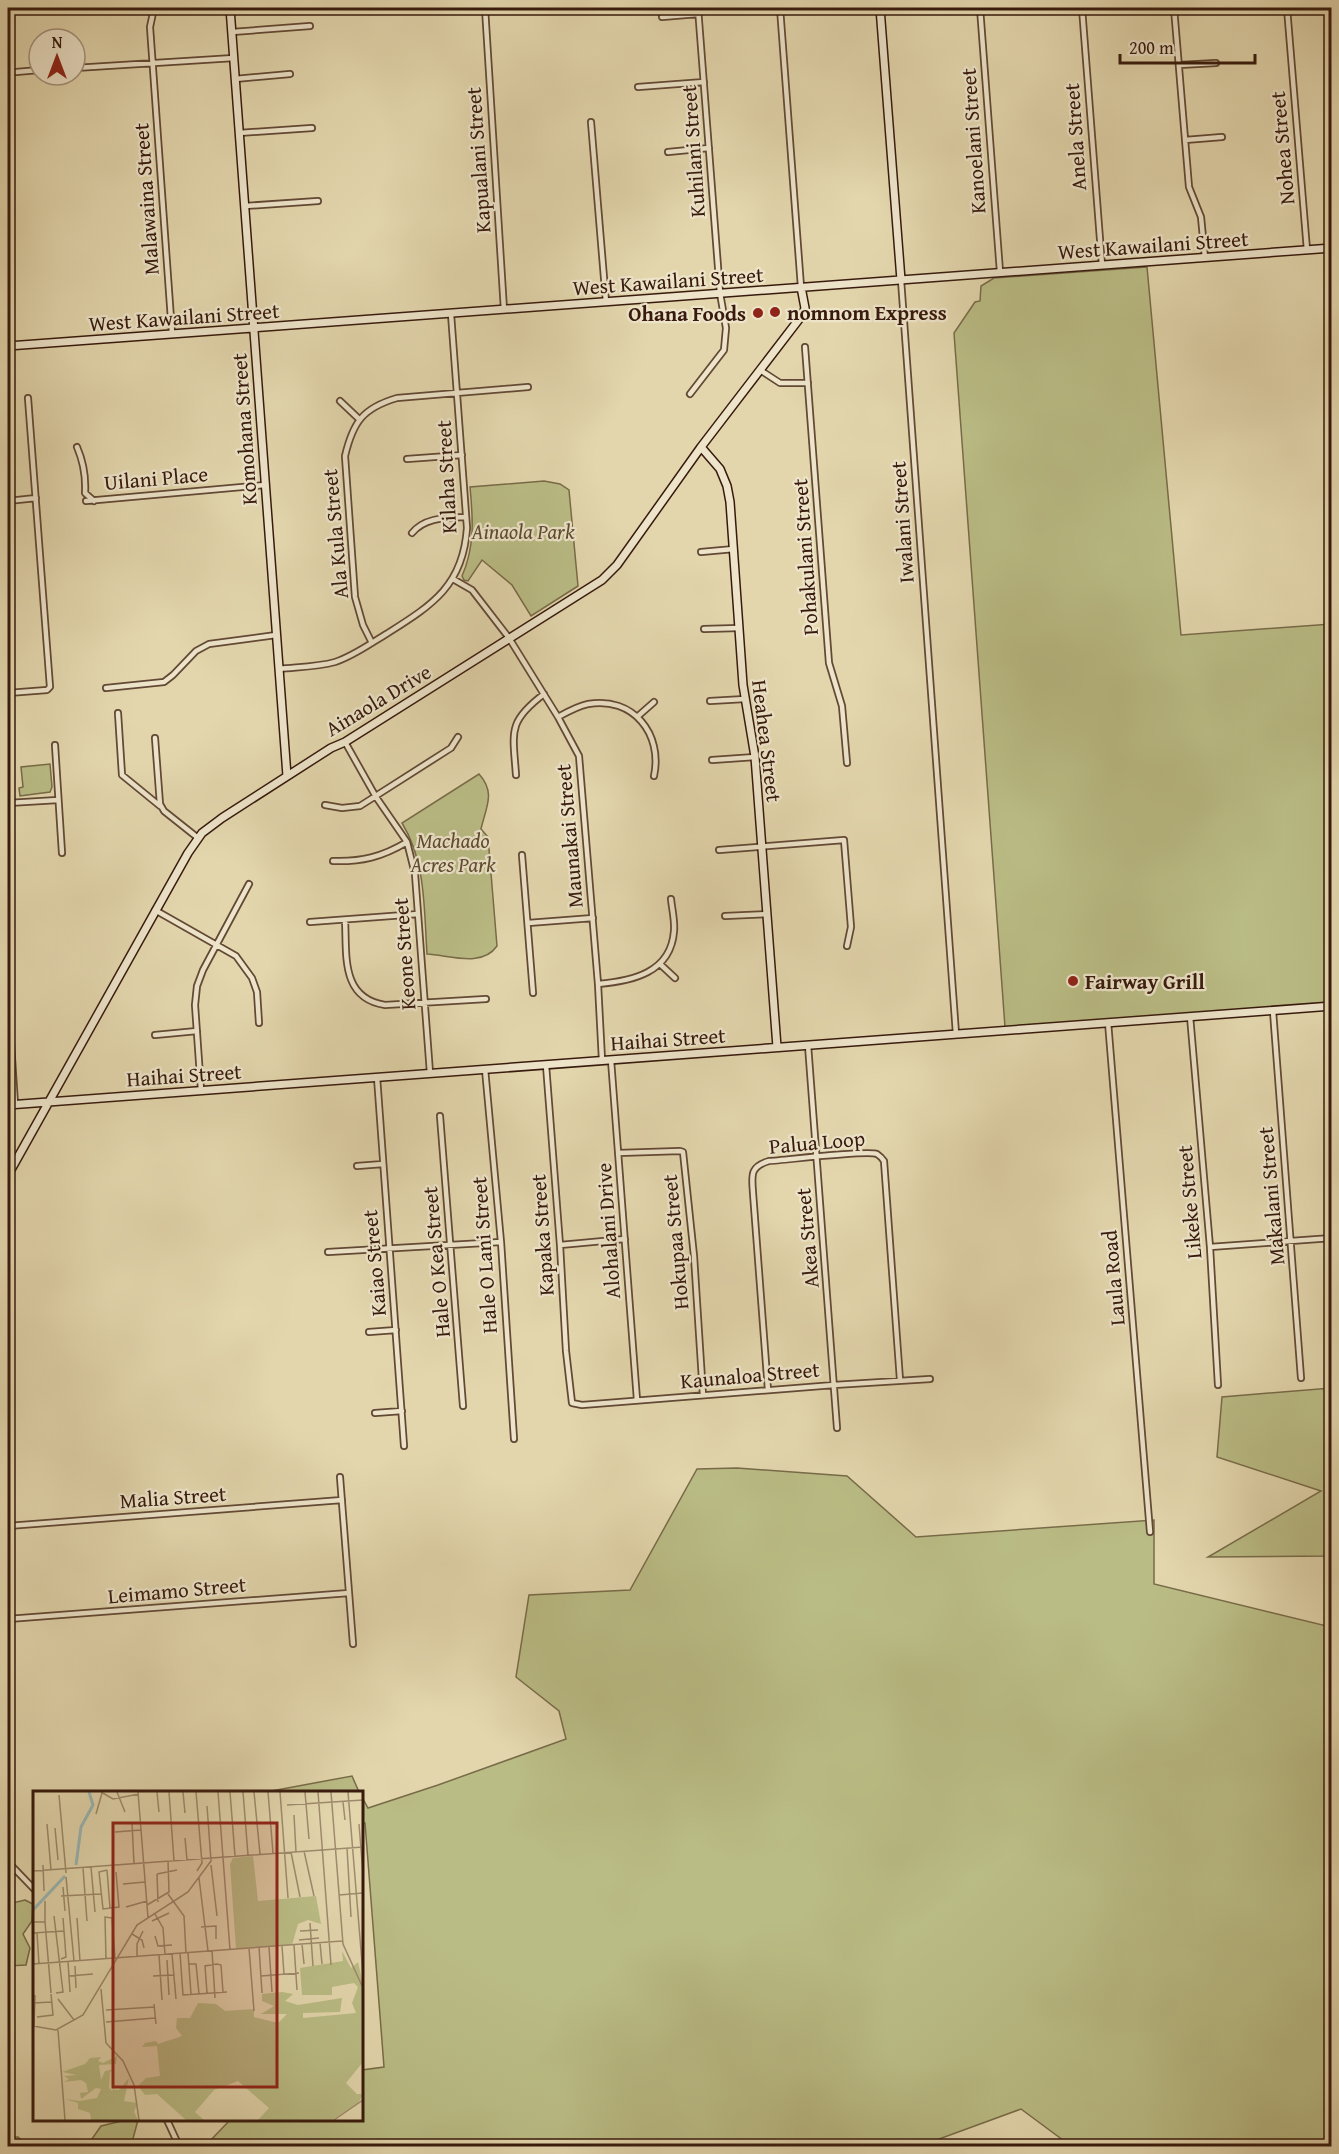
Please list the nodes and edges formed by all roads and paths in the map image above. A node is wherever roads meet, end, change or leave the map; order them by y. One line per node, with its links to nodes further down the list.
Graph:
1 (154, 8): 15 (street, Malawaina Street)
2 (230, 8): 13 (street, Komohana Street)
3 (485, 8): 43 (street, Kapualani Street)
4 (780, 8): 40 (street)
5 (880, 8): 39 (street, Iwalani Street)
6 (980, 8): 38 (street, Kanoelani Street)
7 (1082, 8): 37 (street, Anela Street)
8 (1174, 8): 17 (street)
9 (1287, 8): 35 (street, Nohea Street)
10 (698, 10): 11 (street); 23 (street, Kuhilani Street)
11 (662, 17)
12 (310, 26): 13 (street)
13 (232, 32): 14 (street, Komohana Street)
14 (234, 58): 15 (street); 22 (street, Komohana Street)
15 (153, 63): 18 (street); 46 (street, Malawaina Street)
16 (1216, 63): 17 (street)
17 (1179, 65): 29 (street)
18 (87, 67)
19 (27, 71): 20 (street)
20 (16, 72)
21 (290, 74): 22 (street)
22 (235, 79): 27 (street, Komohana Street)
23 (704, 82): 24 (street); 30 (street, Kuhilani Street)
24 (638, 87)
25 (591, 122): 42 (street)
26 (312, 128): 27 (street)
27 (239, 133): 33 (street, Komohana Street)
28 (1222, 138): 29 (street)
29 (1185, 140): 36 (street)
30 (709, 148): 31 (street); 41 (street, Kuhilani Street)
31 (668, 152)
32 (318, 201): 33 (street)
33 (245, 206): 45 (street, Komohana Street)
34 (1332, 248): 35 (street, West Kawailani Street)
35 (1307, 250): 36 (street, West Kawailani Street)
36 (1205, 258): 37 (street, West Kawailani Street)
37 (1102, 265): 38 (street, West Kawailani Street)
38 (1000, 272): 39 (street, West Kawailani Street)
39 (901, 280): 40 (street, West Kawailani Street); 133 (street, Iwalani Street)
40 (801, 287): 41 (street, West Kawailani Street); 49 (street, Ainaola Drive)
41 (720, 293): 42 (street, West Kawailani Street); 53 (street, Kuhilani Street)
42 (606, 302): 43 (street, West Kawailani Street)
43 (504, 310): 44 (street, West Kawailani Street)
44 (451, 314): 45 (street, West Kawailani Street); 52 (street, Kilaha Street)
45 (254, 328): 46 (street, West Kawailani Street); 61 (street, Komohana Street)
46 (172, 333): 47 (street, West Kawailani Street)
47 (8, 346)
48 (805, 347): 50 (street, Pohakulani Street)
49 (760, 370): 50 (street); 58 (street, Ainaola Drive)
50 (808, 383): 92 (street, Pohakulani Street)
51 (528, 387): 52 (street)
52 (458, 393): 56 (street); 59 (street, Kilaha Street)
53 (690, 394)
54 (28, 398): 62 (street)
55 (340, 401): 56 (street)
56 (359, 419): 75 (street, Ala Kula Street)
57 (77, 447): 65 (street)
58 (701, 447): 68 (street, Heahea Street); 74 (street, Ainaola Drive)
59 (462, 455): 60 (street); 66 (street, Kilaha Street)
60 (407, 459)
61 (265, 485): 65 (street, Uilani Place); 73 (street, Komohana Street)
62 (36, 498): 63 (street); 78 (street)
63 (8, 501)
64 (86, 501): 65 (street, Uilani Place)
65 (94, 501)
66 (466, 517): 67 (street); 70 (street, Kilaha Street)
67 (412, 533)
68 (734, 549): 69 (street); 71 (street, Heahea Street)
69 (701, 552)
70 (453, 579): 74 (street, Maunakai Street); 75 (street, Kilaha Street)
71 (739, 628): 72 (street); 80 (street, Heahea Street)
72 (704, 629)
73 (276, 635): 76 (street, Komohana Street); 77 (street)
74 (509, 638): 79 (street, Maunakai Street); 88 (street, Ainaola Drive)
75 (372, 643): 76 (street, Kilaha Street)
76 (280, 669): 94 (street, Komohana Street)
77 (106, 688)
78 (8, 693)
79 (544, 694): 84 (street, Maunakai Street); 93 (street)
80 (745, 699): 81 (street); 90 (street, Heahea Street)
81 (710, 701)
82 (654, 702): 85 (street)
83 (118, 713): 100 (street)
84 (558, 717): 85 (street); 114 (street, Maunakai Street)
85 (637, 717): 95 (street)
86 (458, 737): 96 (street)
87 (155, 738): 100 (street)
88 (345, 742): 94 (street, Ainaola Drive); 96 (street, Keone Street)
89 (54, 746): 97 (street)
90 (755, 757): 91 (street); 103 (street, Heahea Street)
91 (712, 760)
92 (847, 763)
93 (516, 775)
94 (287, 776): 101 (street, Ainaola Drive)
95 (654, 776)
96 (376, 797): 99 (street); 102 (street, Keone Street)
97 (58, 800): 98 (street); 105 (street)
98 (8, 803)
99 (325, 805)
100 (162, 807): 101 (street)
101 (198, 838): 110 (street, Ainaola Drive)
102 (407, 842): 107 (street); 111 (street, Keone Street)
103 (762, 846): 104 (street); 112 (street, Heahea Street); 119 (street)
104 (719, 850)
105 (62, 854)
106 (522, 855): 117 (street)
107 (333, 861)
108 (249, 884): 118 (street)
109 (671, 899): 120 (street)
110 (155, 910): 118 (street); 143 (street, Ainaola Drive)
111 (418, 914): 115 (street); 126 (street, Keone Street)
112 (767, 914): 113 (street); 136 (street, Heahea Street)
113 (725, 916)
114 (593, 918): 117 (street); 122 (street, Maunakai Street)
115 (345, 920): 116 (street); 126 (street)
116 (310, 922)
117 (528, 923): 123 (street)
118 (217, 944): 131 (street); 132 (street)
119 (847, 946)
120 (660, 964): 121 (street); 122 (street)
121 (675, 978)
122 (598, 984): 137 (street, Maunakai Street)
123 (533, 993)
124 (8, 996): 147 (street)
125 (486, 999): 126 (street)
126 (424, 1003): 141 (street, Keone Street)
127 (1332, 1006): 128 (street, Haihai Street)
128 (1273, 1011): 129 (street, Haihai Street); 156 (street, Makalani Street)
129 (1190, 1016): 130 (street, Haihai Street); 160 (street, Likeke Street)
130 (1108, 1022): 133 (street, Haihai Street); 183 (street, Laula Road)
131 (259, 1023)
132 (197, 1031): 134 (street); 144 (street)
133 (956, 1034): 135 (street, Haihai Street)
134 (155, 1035)
135 (808, 1045): 136 (street, Haihai Street); 150 (street, Akea Street)
136 (777, 1047): 138 (street, Haihai Street)
137 (602, 1060): 138 (street, Haihai Street); 139 (street, Haihai Street)
138 (611, 1060): 149 (street, Alohalani Drive)
139 (546, 1065): 140 (street, Haihai Street); 159 (street, Kapaka Street)
140 (485, 1069): 141 (street, Haihai Street); 157 (street, Hale O Lani Street)
141 (430, 1073): 142 (street, Haihai Street)
142 (377, 1077): 144 (street, Haihai Street); 151 (street, Kaiao Street)
143 (60, 1083): 145 (street); 146 (street, Ainaola Drive)
144 (201, 1090): 145 (street, Haihai Street)
145 (71, 1100): 146 (street, Haihai Street)
146 (50, 1101): 147 (street, Haihai Street); 153 (street, Ainaola Drive)
147 (11, 1105)
148 (440, 1116): 158 (street, Hale O Kea Street)
149 (618, 1153): 155 (street, Alohalani Drive); 171 (street, Hokupaa Street)
150 (817, 1157): 167 (street, Palua Loop); 168 (street, Akea Street); 170 (street, Palua Loop)
151 (383, 1164): 152 (street); 161 (street, Kaiao Street)
152 (357, 1166)
153 (8, 1176)
154 (1332, 1238): 156 (street)
155 (625, 1239): 159 (street); 172 (street, Alohalani Drive)
156 (1292, 1241): 160 (street); 165 (street, Makalani Street)
157 (501, 1242): 158 (street); 178 (street, Hale O Lani Street)
158 (451, 1243): 161 (street); 174 (street, Hale O Kea Street)
159 (561, 1245): 173 (street, Kapaka Street)
160 (1210, 1247): 169 (street, Likeke Street)
161 (390, 1248): 162 (street); 163 (street, Kaiao Street)
162 (328, 1252)
163 (396, 1330): 164 (street); 175 (street, Kaiao Street)
164 (369, 1332)
165 (1301, 1378)
166 (930, 1379): 167 (street, Kaunaloa Street)
167 (900, 1380): 168 (street, Kaunaloa Street)
168 (834, 1385): 170 (street, Kaunaloa Street); 177 (street, Akea Street)
169 (1218, 1385)
170 (768, 1390): 171 (street, Kaunaloa Street)
171 (703, 1395): 172 (street, Kaunaloa Street)
172 (637, 1400): 173 (street, Kaunaloa Street)
173 (573, 1402)
174 (463, 1406)
175 (402, 1411): 176 (street); 179 (street, Kaiao Street)
176 (375, 1413)
177 (837, 1428)
178 (514, 1439)
179 (404, 1446)
180 (340, 1477): 181 (street)
181 (342, 1500): 182 (street, Malia Street); 184 (street)
182 (8, 1526)
183 (1150, 1532)
184 (349, 1593): 185 (street, Leimamo Street); 186 (street)
185 (8, 1619)
186 (353, 1644)
187 (8, 1862): 188 (street)
188 (33, 1888)
189 (167, 2121): 190 (street)
190 (179, 2146)

